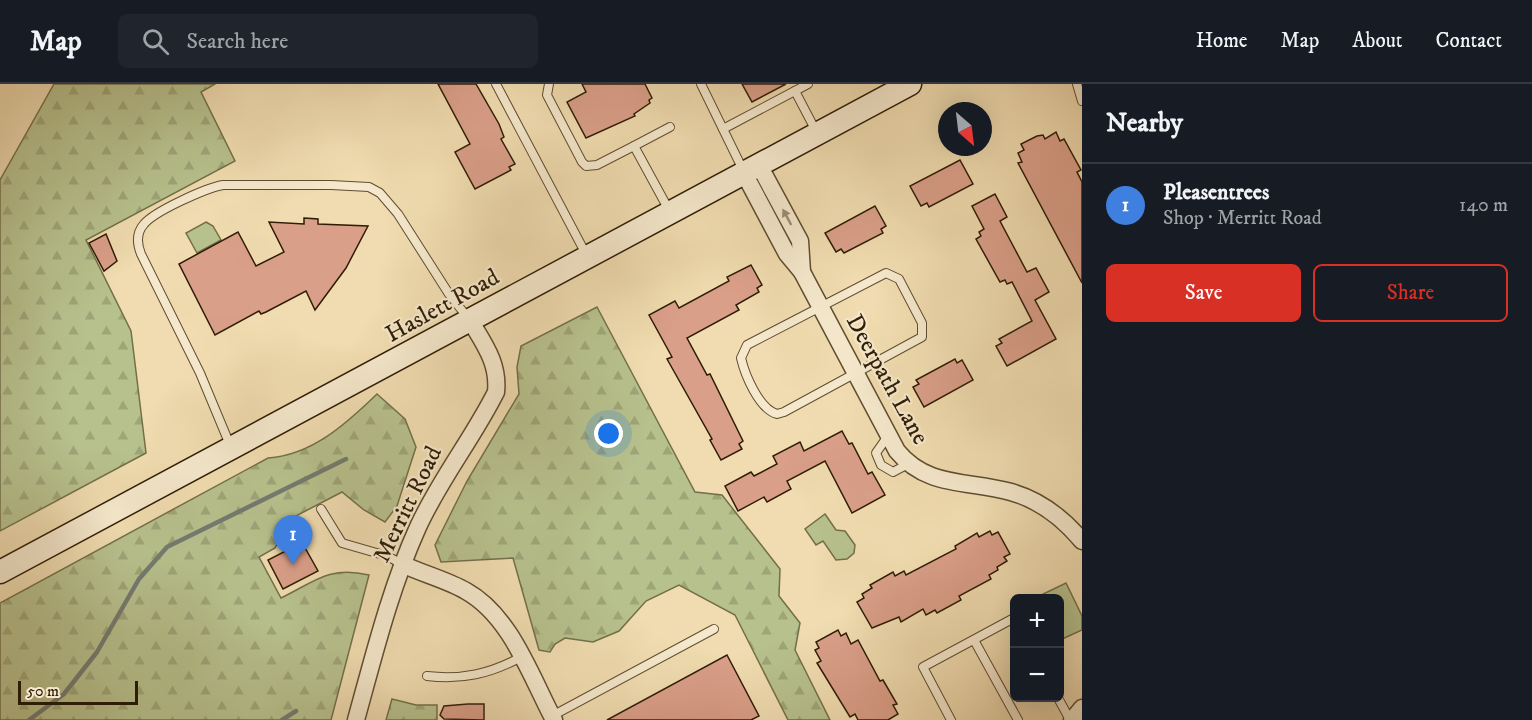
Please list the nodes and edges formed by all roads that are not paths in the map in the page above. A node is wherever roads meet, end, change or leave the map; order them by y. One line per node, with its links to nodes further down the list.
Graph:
1 (496, 84): 15 (lane)
2 (549, 84): 12 (lane)
3 (700, 84): 10 (lane)
4 (808, 84): 7 (lane)
5 (910, 84): 11 (main road, Haslett Road)
6 (1077, 84): 8 (lane)
7 (795, 91): 10 (lane); 11 (lane)
8 (1082, 100)
9 (669, 127): 12 (lane)
10 (723, 129): 13 (lane)
11 (817, 134): 13 (main road, Haslett Road)
12 (634, 146): 14 (lane)
13 (752, 169): 14 (main road, Haslett Road); 16 (street, Deerpath Lane)
14 (670, 212): 15 (main road, Haslett Road)
15 (587, 257): 17 (main road, Haslett Road)
16 (820, 306): 18 (street, Deerpath Lane); 18 (lane); 18 (lane)
17 (470, 320): 19 (main road, Haslett Road); 19 (lane); 22 (street, Merritt Road)
18 (856, 373): 21 (street, Deerpath Lane)
19 (232, 449): 23 (main road, Haslett Road)
20 (321, 509): 22 (lane)
21 (1082, 541)
22 (402, 564): 27 (street); 32 (street, Merritt Road)
23 (0, 572)
24 (1010, 620): 26 (lane)
25 (714, 629): 31 (lane)
26 (974, 640): 33 (lane); 34 (lane)
27 (521, 657): 28 (lane); 31 (street)
28 (427, 676)
29 (1060, 702): 35 (lane)
30 (1082, 708): 35 (street)
31 (553, 718)
32 (356, 720)
33 (951, 720)
34 (1018, 720)
35 (1071, 720)

